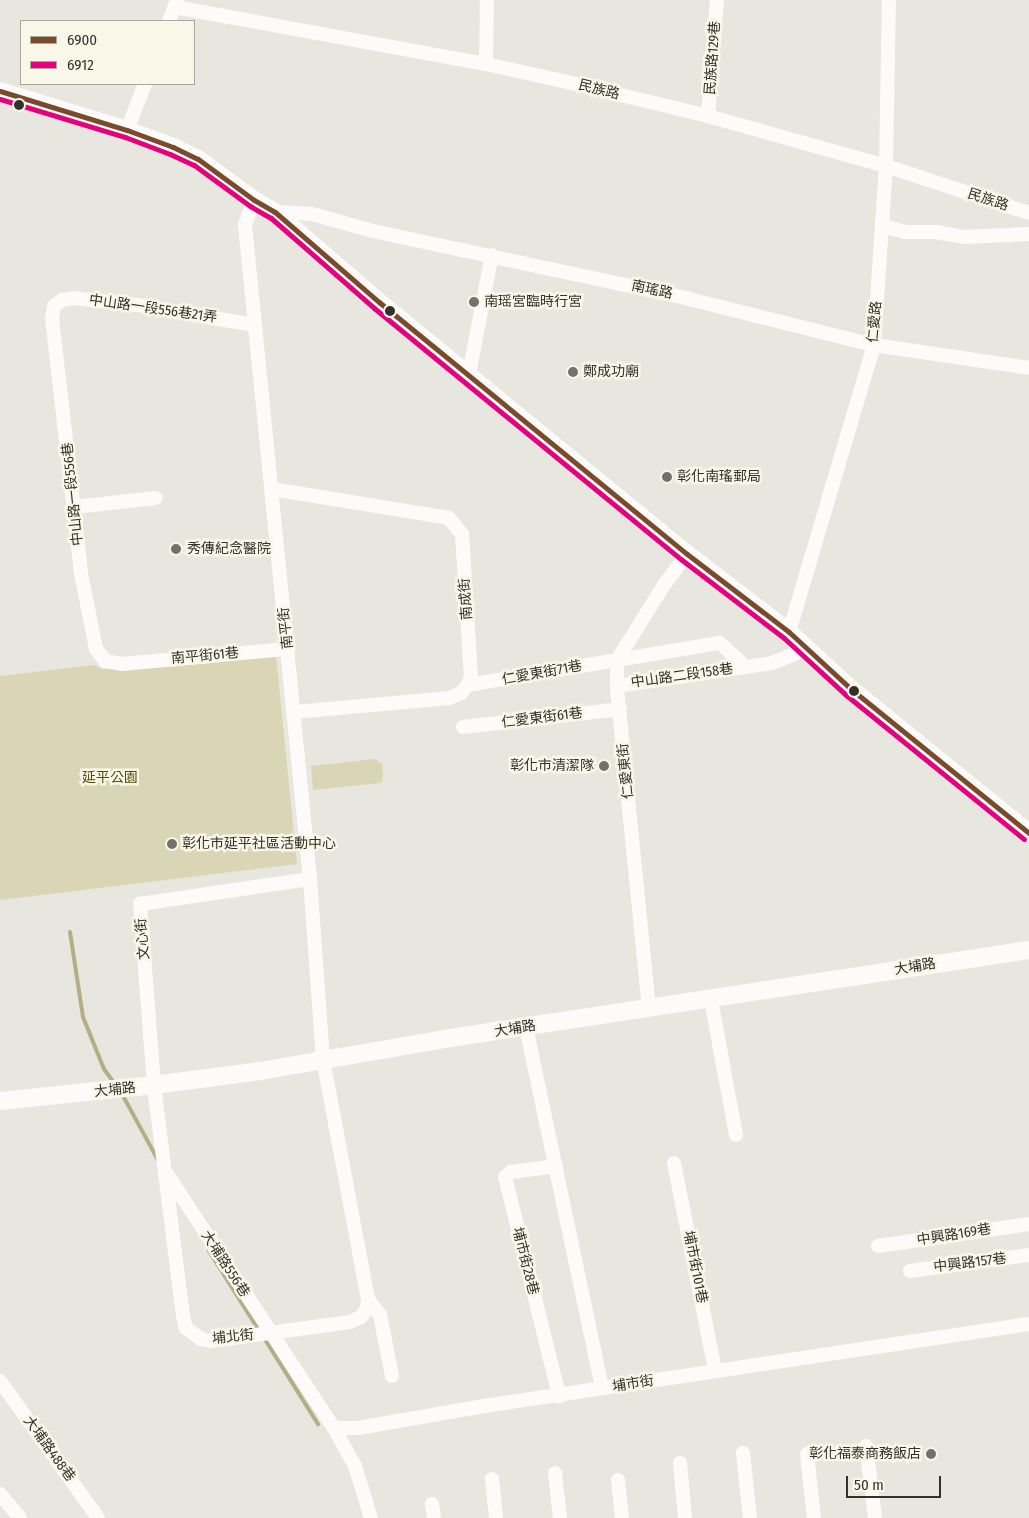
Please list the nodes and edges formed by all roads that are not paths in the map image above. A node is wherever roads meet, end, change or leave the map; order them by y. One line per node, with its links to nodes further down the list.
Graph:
1 (487, 0): 6 (street)
2 (717, 0): 9 (street, 民族路129巷)
3 (889, 0): 11 (street, 仁愛路)
4 (176, 3): 5 (street, 民族路); 6 (street, 民族路)
5 (169, 20)
6 (486, 64): 9 (street, 民族路)
7 (145, 85): 10 (street)
8 (0, 91): 10 (main road)
9 (708, 116): 11 (street, 民族路)
10 (128, 130): 12 (main road)
11 (886, 166): 14 (street, 民族路); 15 (street, 仁愛路)
12 (254, 200): 13 (main road); 19 (street, 南平街)
13 (275, 212): 17 (street, 南瑤路); 22 (main road)
14 (1029, 213)
15 (883, 226): 16 (street); 20 (street, 仁愛路)
16 (1029, 234)
17 (492, 255): 20 (street, 南瑤路); 22 (street)
18 (54, 306): 19 (street, 中山路一段556巷21弄); 25 (street, 中山路一段556巷)
19 (254, 325): 23 (street, 南平街)
20 (874, 345): 21 (street, 南瑤路); 27 (street, 仁愛路)
21 (1029, 368)
22 (469, 374): 26 (main road)
23 (272, 490): 28 (street, 南平街); 33 (street, 南成街)
24 (155, 498): 25 (street)
25 (75, 507): 31 (street, 中山路一段556巷)
26 (687, 554): 27 (main road); 30 (street)
27 (789, 632): 29 (main road)
28 (288, 649): 31 (street, 南平街61巷); 36 (street, 南平街)
29 (807, 649): 32 (street, 中山路二段158巷); 38 (main road)
30 (617, 660): 32 (street, 中山路二段158巷); 33 (street, 仁愛東街71巷); 34 (street, 仁愛東街)
31 (122, 664)
32 (746, 667): 34 (street, 中山路二段158巷)
33 (468, 685): 36 (street)
34 (617, 686): 35 (street, 仁愛東街)
35 (620, 709): 37 (street, 仁愛東街61巷); 42 (street, 仁愛東街)
36 (294, 712): 39 (street, 南平街)
37 (463, 727)
38 (1029, 833)
39 (310, 879): 44 (street, 南平街); 45 (street, 文心街)
40 (1029, 950): 41 (main road, 大埔路)
41 (711, 1000): 42 (main road, 大埔路); 47 (street)
42 (649, 1008): 43 (main road, 大埔路)
43 (526, 1027): 44 (main road, 大埔路); 49 (street, 埔市街)
44 (323, 1059): 45 (main road, 大埔路); 55 (street)
45 (154, 1085): 46 (main road, 大埔路); 50 (street, 大埔路556巷)
46 (0, 1101)
47 (736, 1135)
48 (674, 1163): 58 (street, 埔市街101巷)
49 (556, 1166): 61 (street, 埔市街); 62 (street, 埔市街28巷)
50 (165, 1171): 57 (street, 大埔路556巷); 57 (street, 埔北街)
51 (1029, 1224): 52 (street, 中興路169巷)
52 (878, 1246)
53 (1029, 1255): 54 (street, 中興路157巷)
54 (910, 1270)
55 (368, 1300): 57 (street, 埔北街); 59 (street)
56 (1029, 1324): 58 (street, 埔市街)
57 (270, 1334): 63 (street, 大埔路556巷)
58 (715, 1371): 61 (street, 埔市街)
59 (392, 1376)
60 (0, 1381): 73 (street, 大埔路488巷)
61 (602, 1388): 62 (street)
62 (559, 1396): 63 (street)
63 (334, 1428): 74 (street, 大埔路556巷)
64 (866, 1446): 81 (street)
65 (743, 1453): 79 (street)
66 (807, 1454): 80 (street)
67 (680, 1463): 78 (street)
68 (555, 1473): 76 (street)
69 (492, 1479): 75 (street)
70 (618, 1480): 77 (street)
71 (0, 1494): 72 (street)
72 (20, 1518)
73 (98, 1518)
74 (371, 1518)
75 (496, 1518)
76 (560, 1518)
77 (622, 1518)
78 (685, 1518)
79 (750, 1518)
80 (814, 1518)
81 (876, 1518)

